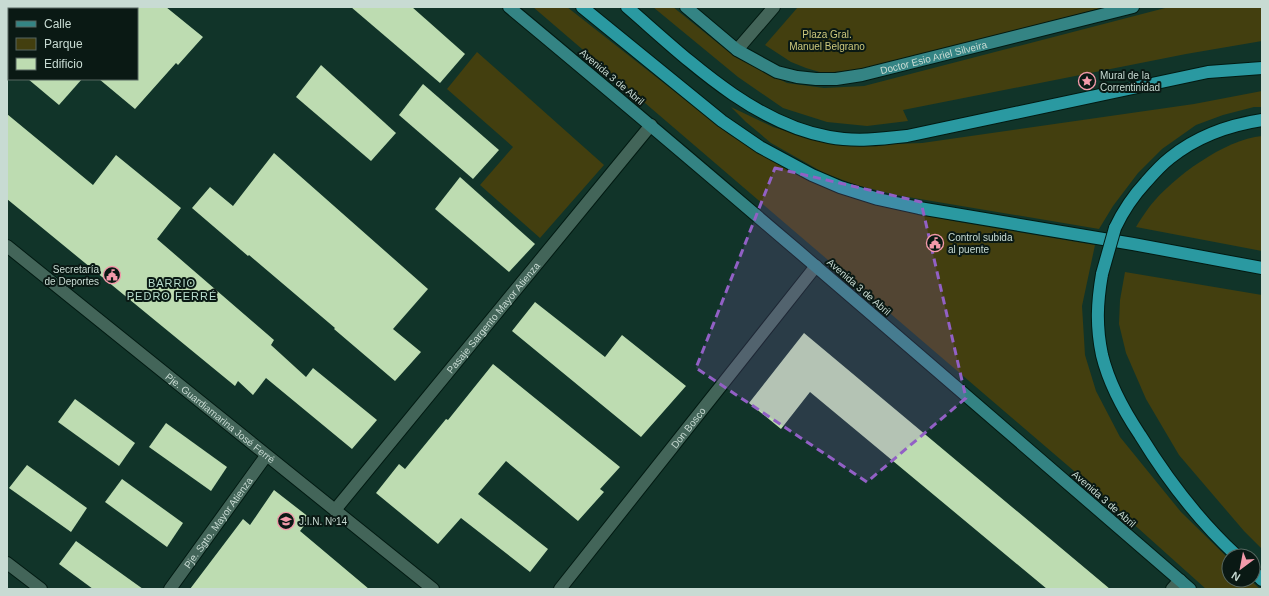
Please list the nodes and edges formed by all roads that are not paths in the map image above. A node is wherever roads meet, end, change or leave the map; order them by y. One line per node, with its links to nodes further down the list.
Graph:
1 (509, 7): 10 (main road, Avenida 3 de Abril)
2 (582, 7): 13 (highway)
3 (627, 7): 8 (highway)
4 (686, 7): 7 (main road)
5 (774, 7): 7 (street)
6 (1133, 7): 7 (main road, Doctor Esio Ariel Silveira)
7 (736, 50)
8 (1262, 68)
9 (1262, 120): 16 (highway, bridge)
10 (651, 125): 12 (main road, Avenida 3 de Abril); 15 (street, Pasaje Sargento Mayor Atienza)
11 (7, 246): 14 (street, Pje. Guardiamarina José Ferré)
12 (816, 266): 18 (main road, Avenida 3 de Abril); 22 (street, Don Bosco)
13 (1262, 268)
14 (266, 456): 15 (street, Pje. Guardiamarina José Ferré); 20 (street, Pje. Sgto. Mayor Atienza)
15 (335, 510): 21 (street, Pje. Guardiamarina José Ferré)
16 (1228, 548)
17 (7, 563): 19 (street)
18 (1176, 584): 23 (main road, Avenida 3 de Abril)
19 (41, 589)
20 (170, 589)
21 (433, 589)
22 (560, 589)
23 (1190, 589)

